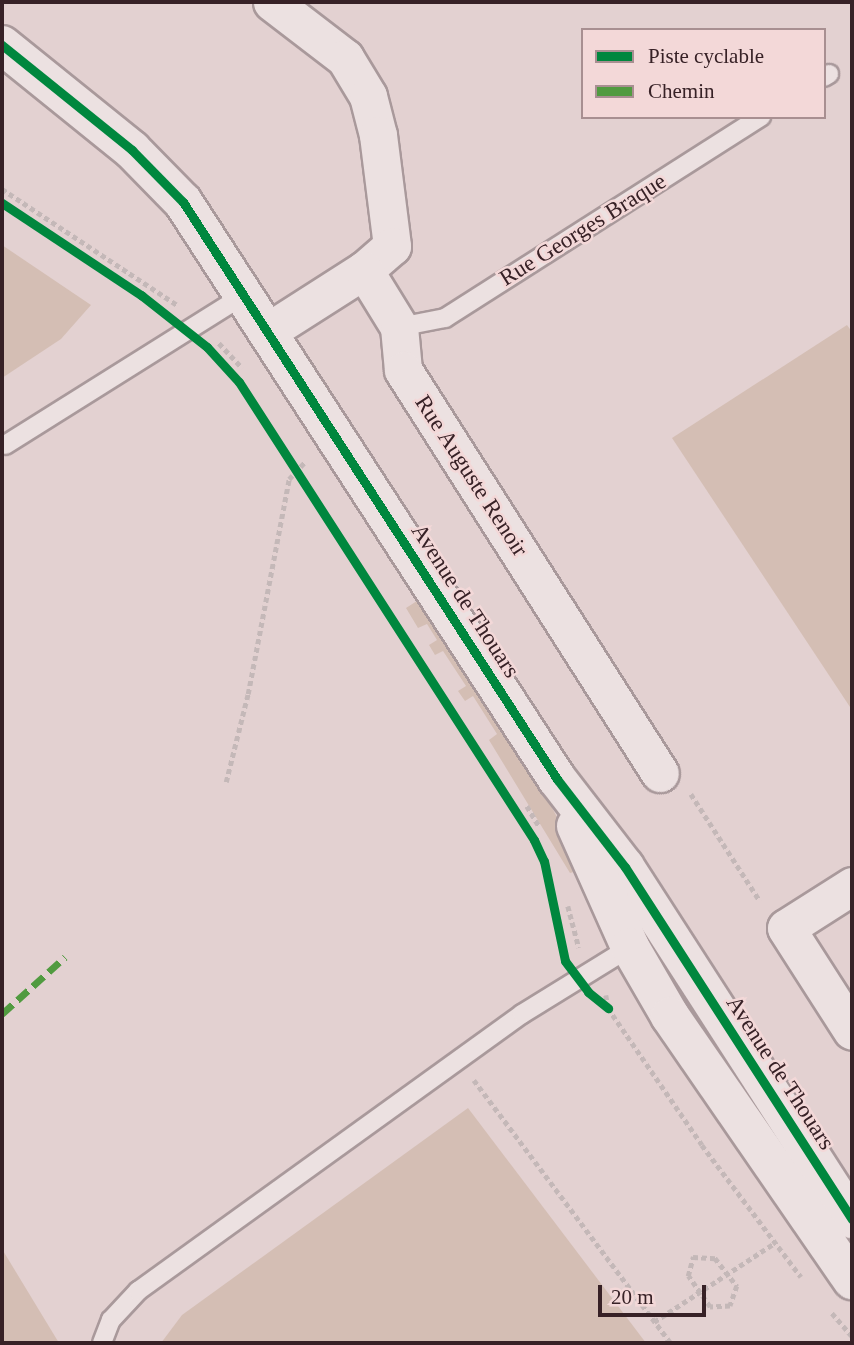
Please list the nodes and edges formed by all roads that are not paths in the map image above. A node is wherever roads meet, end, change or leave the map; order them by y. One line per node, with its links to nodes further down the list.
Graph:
1 (272, 2): 4 (street)
2 (2, 45): 5 (street, Avenue de Thouars)
3 (758, 119): 6 (lane, Rue Georges Braque)
4 (365, 270): 6 (street, Rue Auguste Renoir); 7 (street)
5 (244, 295): 7 (street, Avenue de Thouars); 8 (lane)
6 (399, 327): 9 (street, Rue Auguste Renoir)
7 (267, 332): 10 (street, Avenue de Thouars)
8 (5, 445)
9 (660, 773)
10 (557, 779): 12 (street, Avenue de Thouars); 13 (street, Avenue de Thouars)
11 (852, 886): 14 (street)
12 (663, 927): 13 (lane); 15 (street, Avenue de Thouars)
13 (630, 947): 15 (street, Avenue de Thouars); 17 (lane)
14 (852, 1031)
15 (836, 1229): 16 (street, Avenue de Thouars)
16 (845, 1286)
17 (102, 1343)

